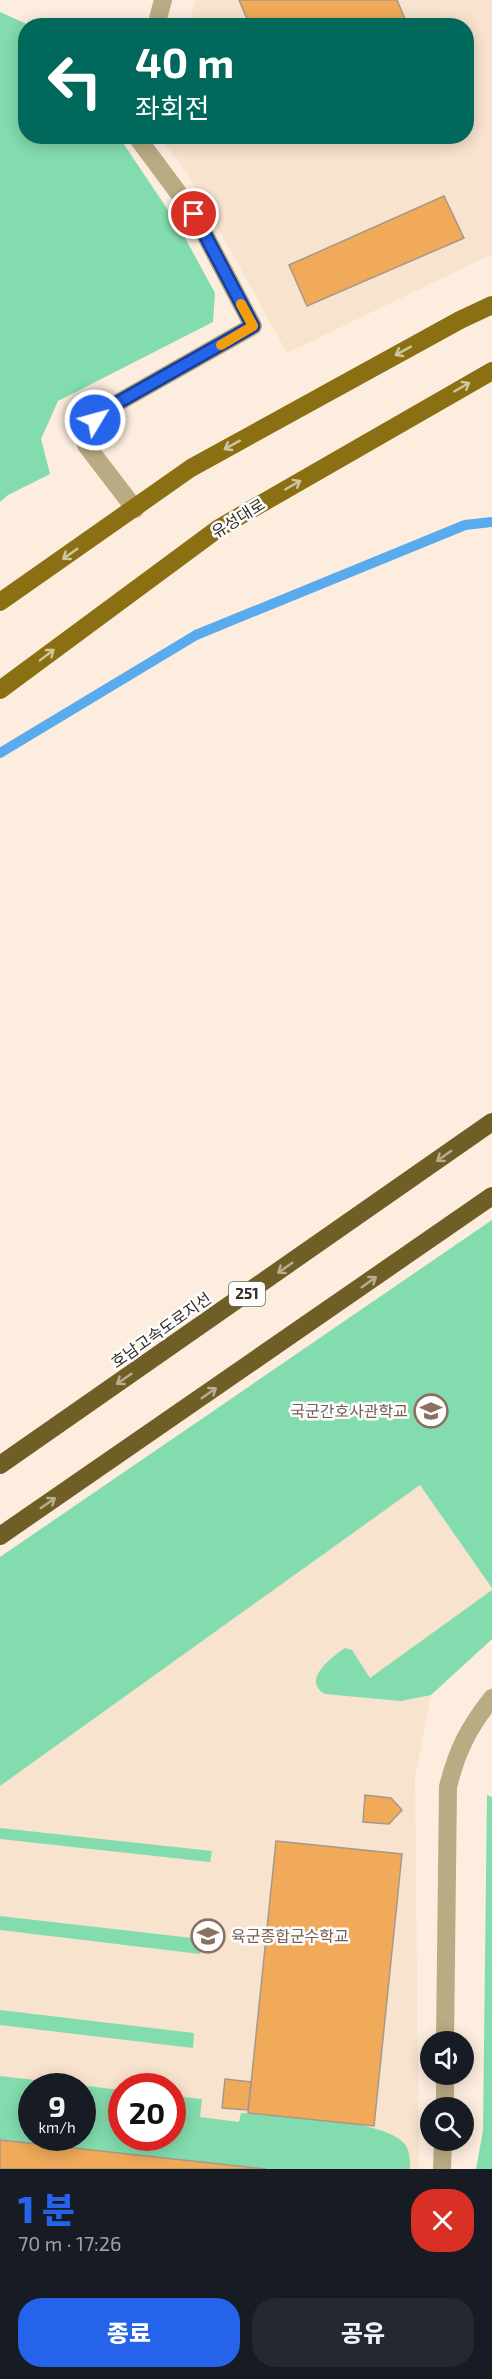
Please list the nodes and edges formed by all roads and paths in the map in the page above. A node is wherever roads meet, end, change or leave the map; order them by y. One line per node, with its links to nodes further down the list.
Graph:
1 (163, 0): 2 (street)
2 (158, 18)
3 (142, 144): 6 (street)
4 (492, 305): 6 (main road, one-way to 6)
5 (492, 371): 8 (main road, 유성대로, one-way to 5)
6 (135, 509): 7 (main road, one-way to 7)
7 (0, 602)
8 (0, 690)
9 (492, 1122): 11 (highway, 호남고속도로지선 / 251, one-way to 11)
10 (492, 1196): 12 (highway, one-way to 10)
11 (0, 1465)
12 (0, 1536)
13 (492, 1698): 14 (street)
14 (445, 2031)
15 (443, 2151): 16 (street)
16 (442, 2169)

